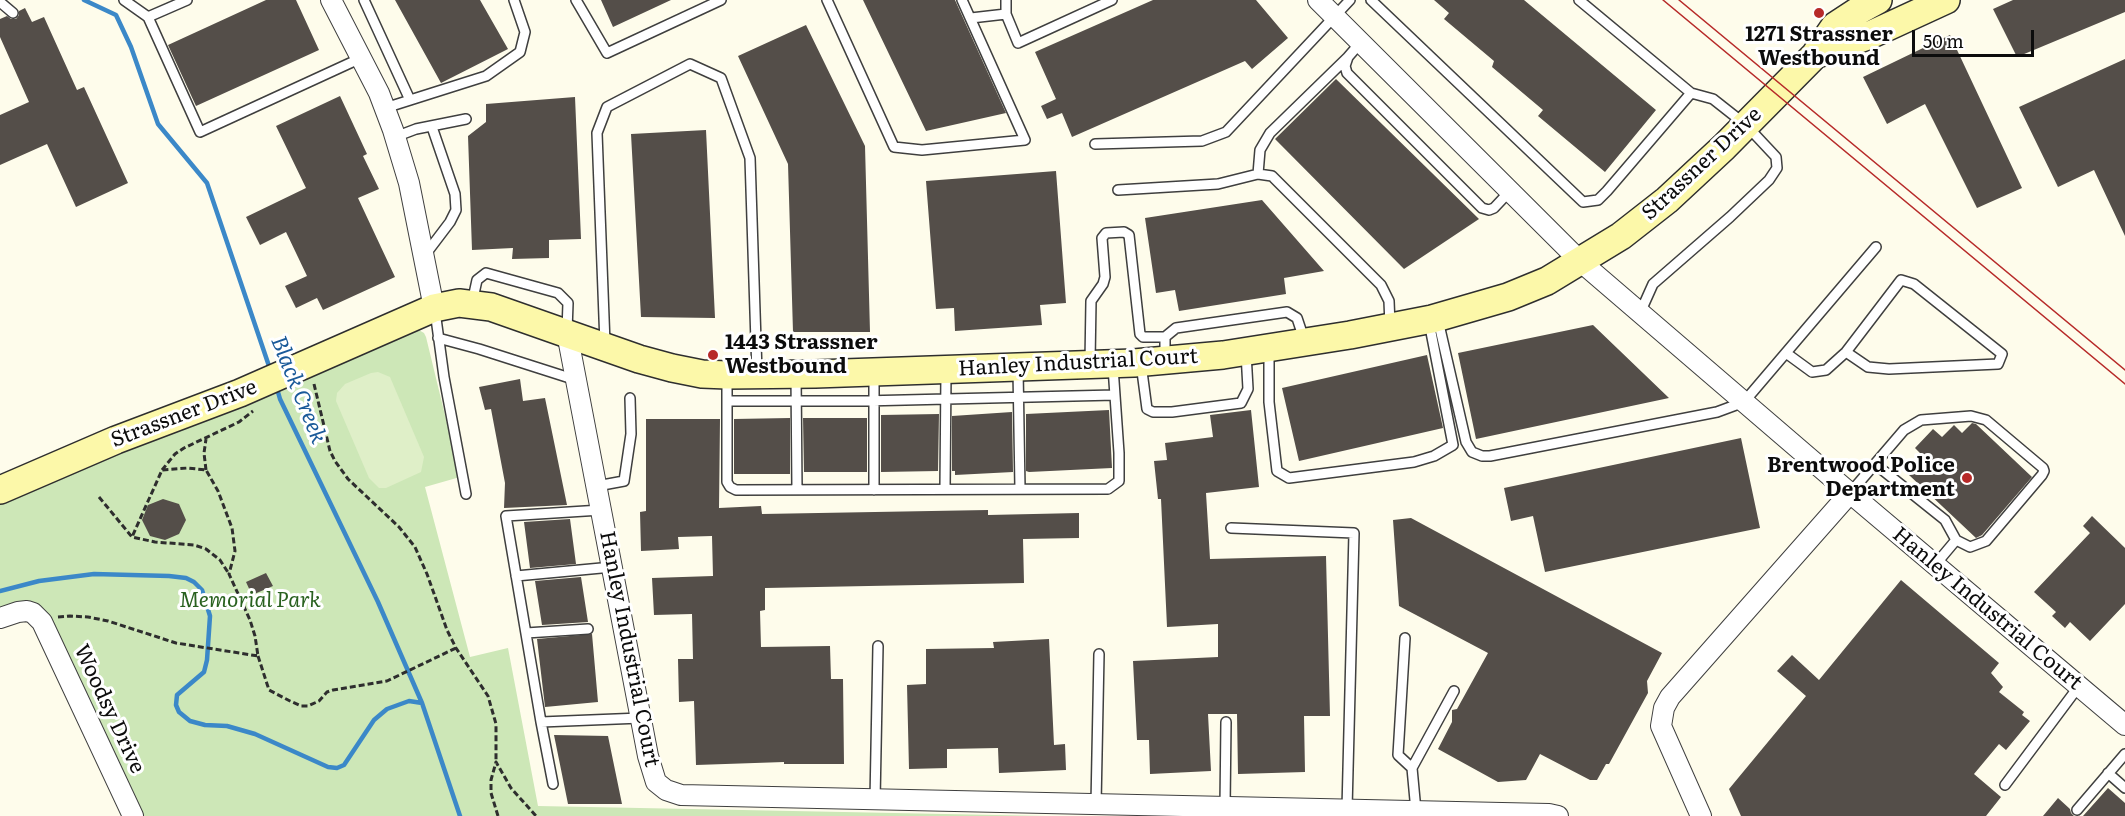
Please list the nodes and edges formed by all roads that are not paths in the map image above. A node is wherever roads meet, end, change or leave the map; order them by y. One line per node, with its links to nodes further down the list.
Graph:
1 (124, 0): 21 (lane)
2 (187, 0): 21 (lane)
3 (331, 0): 26 (street)
4 (364, 0): 28 (lane)
5 (514, 0): 28 (lane)
6 (576, 0): 7 (lane)
7 (721, 0)
8 (827, 0): 23 (lane)
9 (962, 0): 23 (lane)
10 (1006, 0): 20 (lane)
11 (1112, 0): 20 (lane)
12 (1318, 0): 22 (street, Hanley Industrial Court)
13 (1350, 0): 22 (lane)
14 (1371, 0): 27 (lane)
15 (1578, 0): 27 (lane)
16 (1878, 0): 25 (street, Strassner Drive)
17 (1946, 0): 25 (street, Strassner Drive)
18 (0, 2): 19 (lane)
19 (13, 13)
20 (1006, 14): 23 (lane)
21 (148, 17): 26 (lane)
22 (1335, 17): 24 (street, Hanley Industrial Court); 34 (lane)
23 (971, 18)
24 (1354, 50): 35 (lane); 37 (street, Hanley Industrial Court); 37 (lane)
25 (1815, 55): 31 (street, Strassner Drive)
26 (361, 58): 29 (street)
27 (1691, 93): 31 (lane)
28 (410, 100): 29 (lane)
29 (385, 108): 33 (street)
30 (466, 119): 32 (lane)
31 (1746, 125): 40 (street, Strassner Drive); 42 (lane)
32 (432, 127): 33 (lane); 39 (lane)
33 (395, 137): 39 (street)
34 (1095, 144)
35 (1258, 174): 36 (lane); 44 (lane)
36 (1118, 190)
37 (1510, 191): 40 (street, Hanley Industrial Court)
38 (1876, 247): 52 (lane)
39 (424, 256): 41 (street)
40 (1581, 262): 42 (street, Hanley Industrial Court); 43 (street, Hanley Industrial Court)
41 (434, 308): 45 (street, Hanley Industrial Court); 46 (lane); 71 (street, Strassner Drive)
42 (1640, 313): 66 (street, Hanley Industrial Court)
43 (1433, 319): 44 (street, Hanley Industrial Court); 49 (lane); 66 (lane)
44 (1390, 327): 47 (street, Hanley Industrial Court)
45 (567, 333): 48 (street, Hanley Industrial Court); 58 (street, Hanley Industrial Court)
46 (438, 338): 58 (lane); 75 (lane)
47 (1305, 342): 49 (street, Hanley Industrial Court); 51 (lane)
48 (605, 346): 57 (lane); 59 (street, Hanley Industrial Court)
49 (1257, 349): 51 (street, Hanley Industrial Court); 51 (lane)
50 (1846, 352): 50 (lane); 52 (lane)
51 (1157, 353): 53 (street, Hanley Industrial Court); 53 (lane)
52 (1786, 353): 66 (lane)
53 (1101, 364): 54 (street, Hanley Industrial Court); 61 (lane)
54 (1017, 367): 55 (street, Hanley Industrial Court); 62 (lane)
55 (946, 369): 56 (street, Hanley Industrial Court); 64 (lane)
56 (874, 372): 60 (street, Hanley Industrial Court); 65 (lane)
57 (757, 375): 59 (street, Hanley Industrial Court); 60 (street, Hanley Industrial Court)
58 (576, 380): 68 (street, Hanley Industrial Court)
59 (728, 388): 60 (lane); 72 (lane)
60 (797, 388): 65 (lane); 72 (lane)
61 (1115, 395): 62 (lane); 70 (lane)
62 (1020, 396): 64 (lane); 70 (lane)
63 (630, 398): 68 (lane)
64 (944, 399): 65 (lane); 69 (lane)
65 (873, 401): 73 (lane)
66 (1744, 402): 74 (street, Hanley Industrial Court)
67 (1875, 464): 74 (lane); 78 (lane); 78 (lane)
68 (597, 486): 76 (street, Hanley Industrial Court)
69 (945, 489): 70 (lane); 73 (lane)
70 (1020, 489)
71 (0, 490)
72 (797, 490): 73 (lane)
73 (873, 490)
74 (1850, 493): 79 (street, Hanley Industrial Court); 108 (street)
75 (466, 494)
76 (601, 510): 80 (street, Hanley Industrial Court); 81 (lane)
77 (1231, 528): 103 (lane)
78 (1956, 540): 79 (lane)
79 (1935, 565): 88 (street, Hanley Industrial Court)
80 (612, 567): 81 (lane); 90 (street, Hanley Industrial Court)
81 (516, 576): 84 (lane)
82 (0, 618): 106 (street, Woodsy Drive)
83 (588, 629): 84 (lane)
84 (526, 633): 91 (lane)
85 (1405, 638): 95 (lane)
86 (878, 646): 100 (lane)
87 (1099, 654): 101 (lane)
88 (2079, 686): 93 (street, Hanley Industrial Court); 98 (lane)
89 (1454, 691): 95 (lane)
90 (641, 718): 91 (lane); 100 (street, Hanley Industrial Court)
91 (541, 722): 97 (lane)
92 (1226, 722): 102 (lane)
93 (2125, 725)
94 (2125, 754): 96 (lane)
95 (1412, 768): 105 (lane)
96 (2108, 773): 99 (lane); 104 (lane)
97 (553, 784)
98 (2005, 785)
99 (2125, 788)
100 (874, 800): 101 (street, Hanley Industrial Court)
101 (1096, 804): 102 (street, Hanley Industrial Court)
102 (1225, 806): 103 (street, Hanley Industrial Court)
103 (1347, 809): 105 (street, Hanley Industrial Court)
104 (2077, 810)
105 (1416, 811): 107 (street, Hanley Industrial Court)
106 (133, 816)
107 (1558, 816)
108 (1701, 816)

